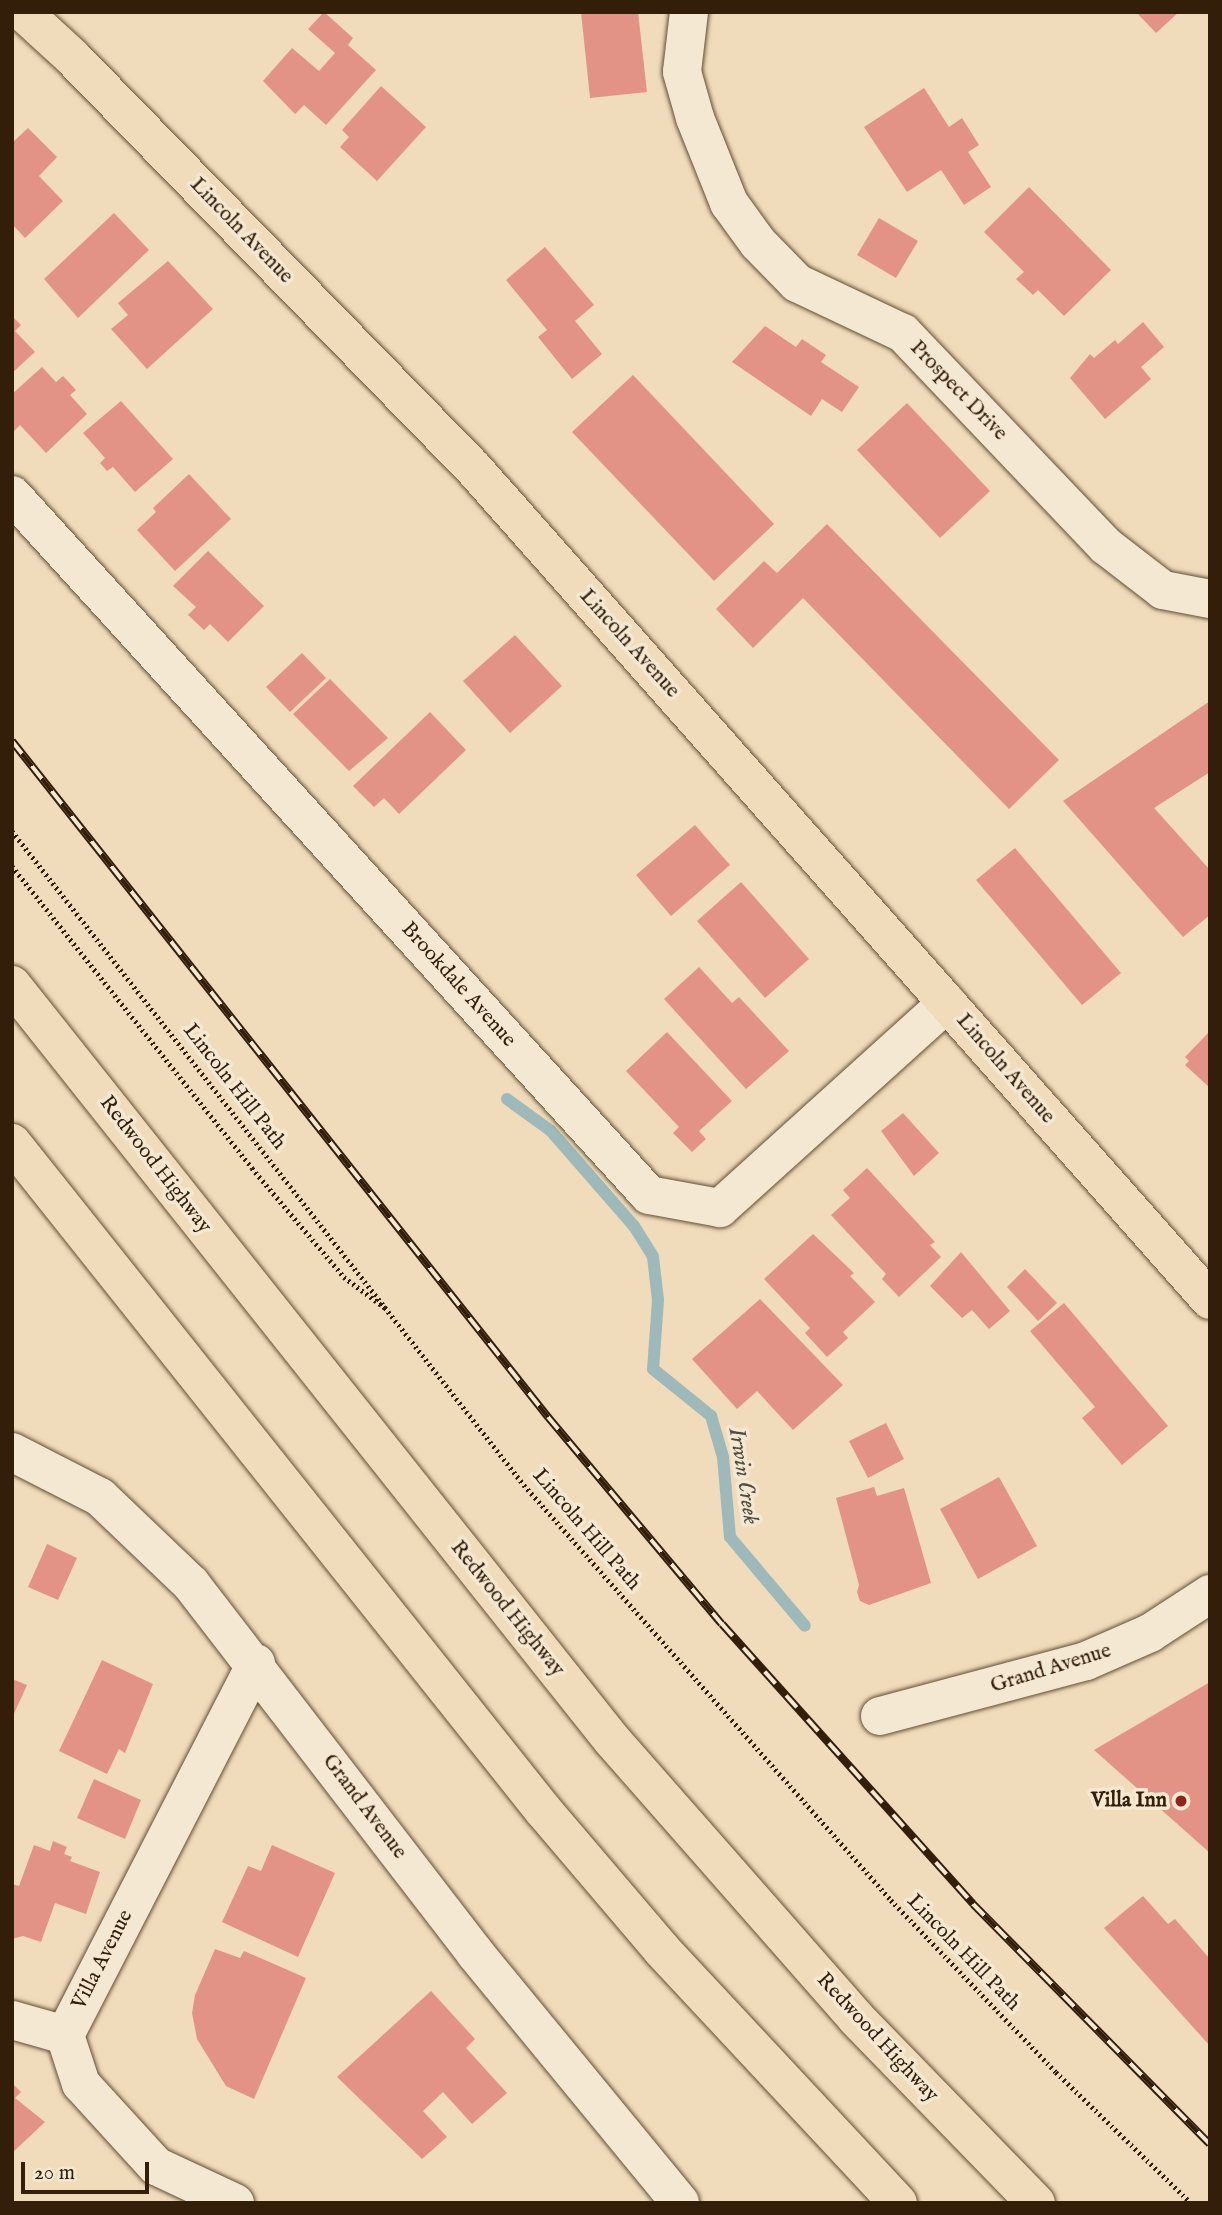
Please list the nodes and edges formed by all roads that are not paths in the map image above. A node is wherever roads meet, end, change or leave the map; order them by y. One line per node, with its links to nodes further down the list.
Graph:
1 (23, 12): 6 (main road, Lincoln Avenue)
2 (689, 12): 4 (street, Prospect Drive)
3 (12, 495): 6 (street, Brookdale Avenue)
4 (1210, 599)
5 (12, 985): 18 (main road, Redwood Highway)
6 (947, 1003): 8 (main road, Lincoln Avenue)
7 (12, 1143): 17 (main road)
8 (1210, 1300)
9 (12, 1452): 11 (street, Grand Avenue)
10 (1210, 1594): 12 (street, Grand Avenue)
11 (256, 1664): 14 (street, Villa Avenue); 16 (street, Grand Avenue)
12 (880, 1716)
13 (12, 2020): 14 (street)
14 (65, 2035): 15 (street, Villa Avenue)
15 (235, 2203)
16 (680, 2203)
17 (898, 2203)
18 (1036, 2203)

